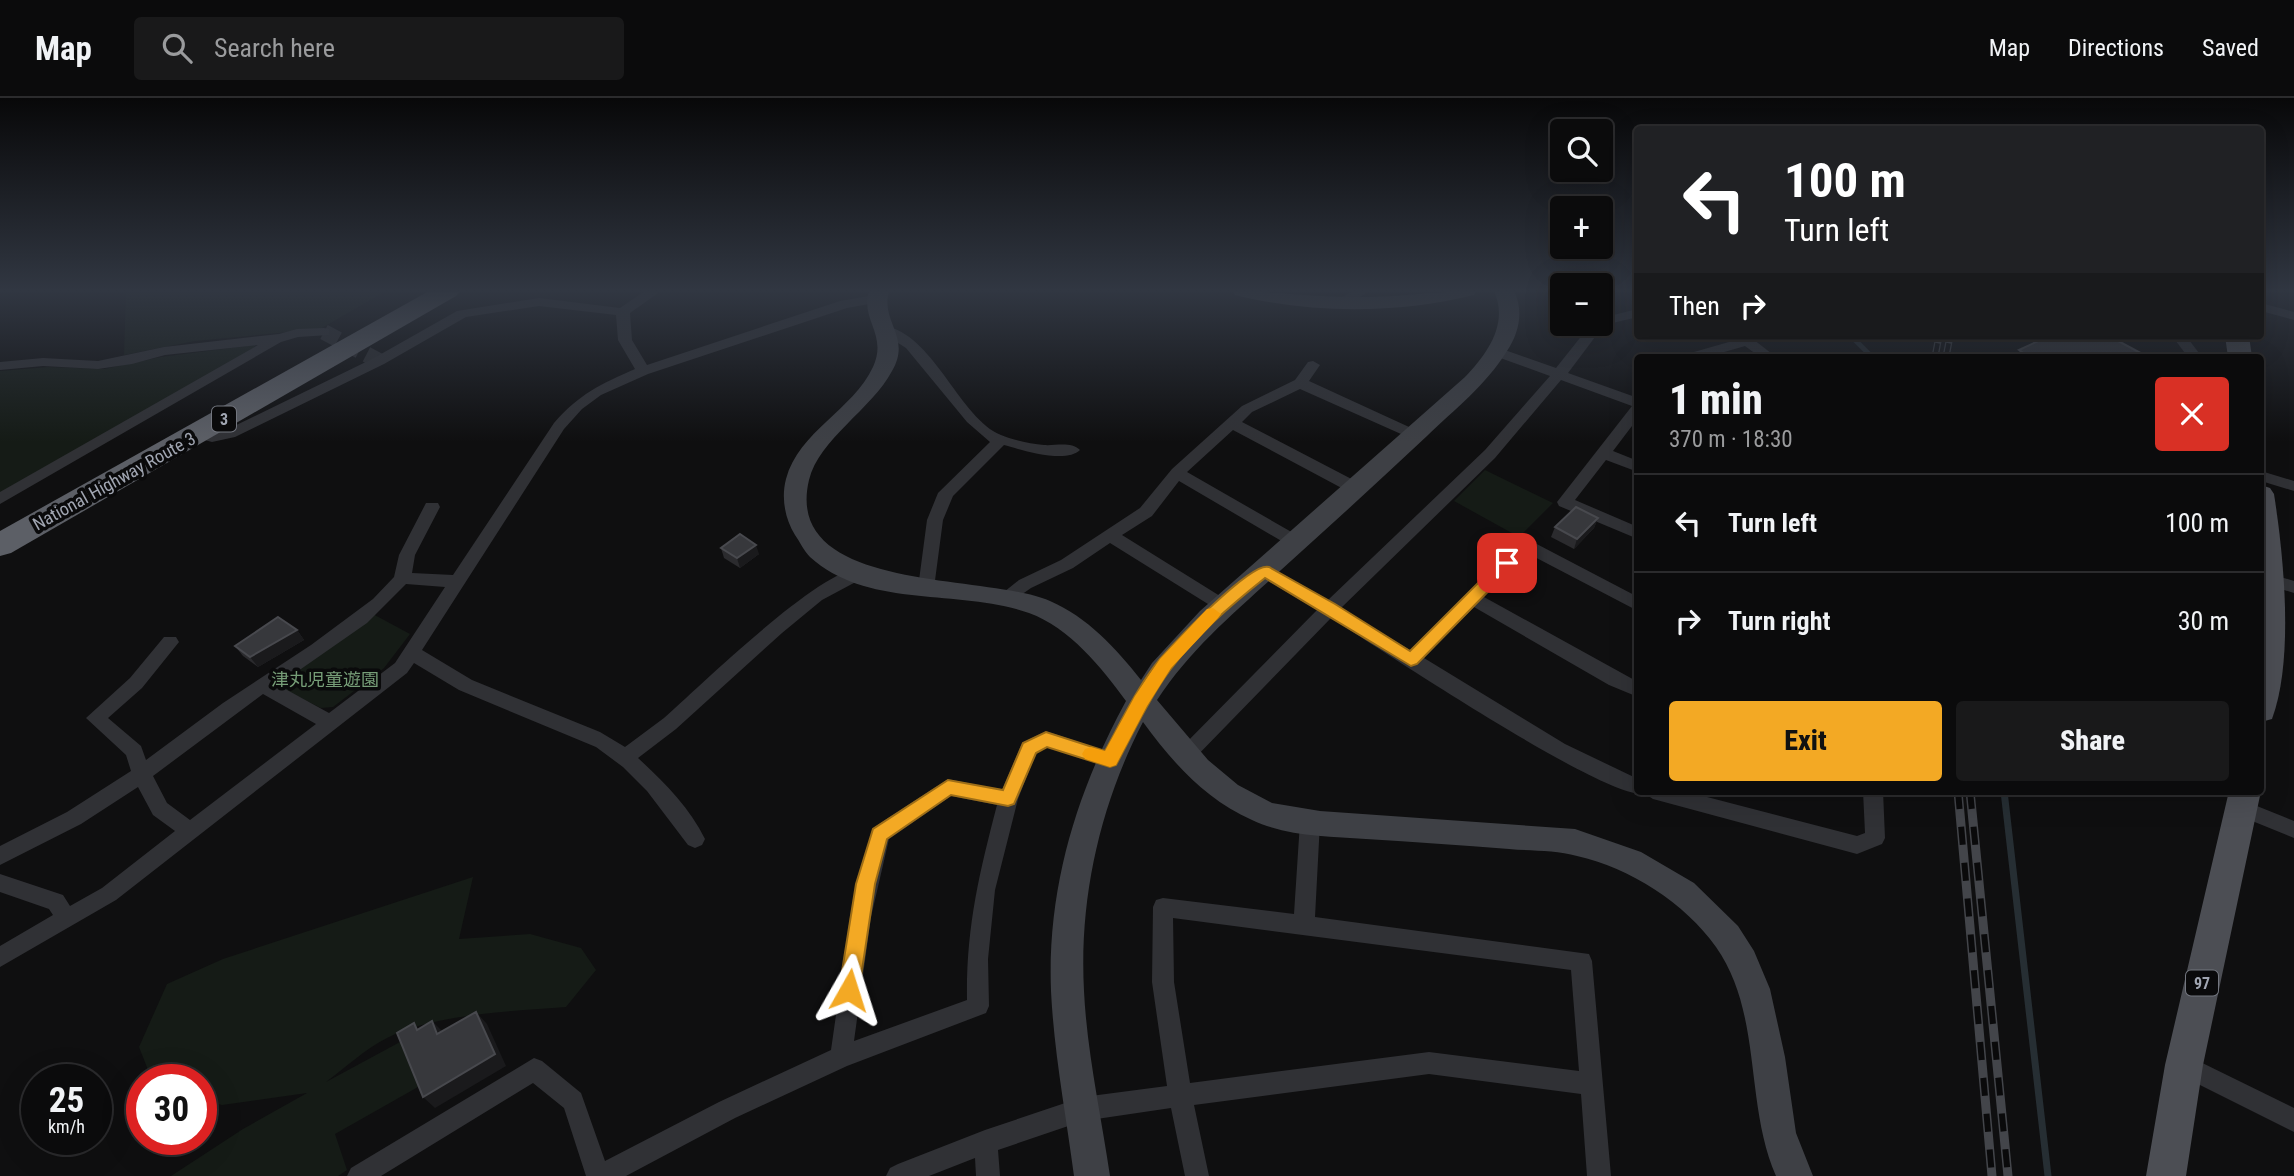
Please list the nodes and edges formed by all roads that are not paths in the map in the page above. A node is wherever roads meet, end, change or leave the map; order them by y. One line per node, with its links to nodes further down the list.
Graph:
1 (251, 341): 18 (street)
2 (275, 341): 35 (street)
3 (331, 341): 38 (highway, National Highway Route 3 / 3)
4 (359, 341): 25 (highway, National Highway Route 3 / 3)
5 (414, 341): 25 (street)
6 (626, 341): 19 (street)
7 (733, 341): 19 (street)
8 (890, 341): 44 (street)
9 (905, 341): 27 (street)
10 (1502, 341): 14 (street)
11 (1585, 341): 20 (street)
12 (1737, 341): 15 (street)
13 (1747, 341): 16 (street)
14 (1497, 352): 20 (street); 26 (street)
15 (1701, 354)
16 (1765, 354)
17 (1312, 365): 21 (street)
18 (0, 366)
19 (643, 371): 46 (street)
20 (1559, 374): 22 (street); 53 (street)
21 (1300, 383): 24 (street); 26 (street)
22 (1634, 403)
23 (1634, 410): 29 (street)
24 (1232, 423): 31 (street); 34 (street)
25 (198, 434): 42 (highway, National Highway Route 3 / 3)
26 (1415, 435): 34 (street)
27 (1000, 441): 28 (street); 48 (street)
28 (1072, 450)
29 (1603, 453): 30 (street); 39 (street)
30 (1634, 465)
31 (1177, 473): 40 (street); 41 (street)
32 (2264, 477): 33 (street)
33 (2294, 486)
34 (1357, 488): 41 (street)
35 (0, 499)
36 (432, 507): 45 (street)
37 (2264, 512): 47 (main road)
38 (0, 527)
39 (1634, 531)
40 (1111, 536): 49 (street); 52 (street)
41 (1296, 542): 43 (street)
42 (0, 545)
43 (1264, 571): 52 (street); 53 (street)
44 (859, 573): 48 (street); 63 (street)
45 (402, 578): 46 (street); 57 (street)
46 (459, 582): 55 (street)
47 (2276, 582): 59 (main road)
48 (926, 588): 49 (street)
49 (1008, 596): 60 (street)
50 (1473, 598): 51 (street); 56 (street); 58 (street)
51 (1634, 603)
52 (1222, 605): 60 (street)
53 (1330, 608): 56 (street); 62 (street)
54 (170, 642): 65 (street)
55 (413, 653): 61 (street); 63 (street)
56 (1411, 660): 66 (street)
57 (264, 686): 61 (street); 65 (street)
58 (1634, 688)
59 (2264, 695)
60 (1141, 701): 62 (street); 64 (street)
61 (329, 722): 73 (street)
62 (1184, 757): 71 (street)
63 (624, 758): 74 (street)
64 (1110, 760): 69 (street); 84 (street)
65 (142, 775): 73 (street); 75 (street)
66 (1634, 786)
67 (1668, 795): 68 (street)
68 (1873, 795)
69 (1008, 799): 80 (street); 80 (street)
70 (2243, 799): 72 (street); 81 (main road, 97)
71 (1310, 822): 78 (street); 94 (street)
72 (2294, 830)
73 (191, 832): 77 (street)
74 (695, 839)
75 (0, 856)
76 (0, 883): 77 (street)
77 (67, 919): 79 (street)
78 (1304, 926): 82 (street); 83 (street)
79 (0, 957)
80 (842, 1057): 88 (street)
81 (2184, 1065): 85 (street); 95 (main road, 97)
82 (1592, 1084): 83 (street); 93 (street)
83 (1180, 1095): 84 (street); 92 (street)
84 (1083, 1109): 86 (street); 91 (street)
85 (2294, 1120)
86 (985, 1142): 89 (street); 90 (street)
87 (359, 1176): 88 (street)
88 (600, 1176)
89 (898, 1176)
90 (988, 1176)
91 (1091, 1176)
92 (1197, 1176)
93 (1599, 1176)
94 (1795, 1176)
95 (2166, 1176)

